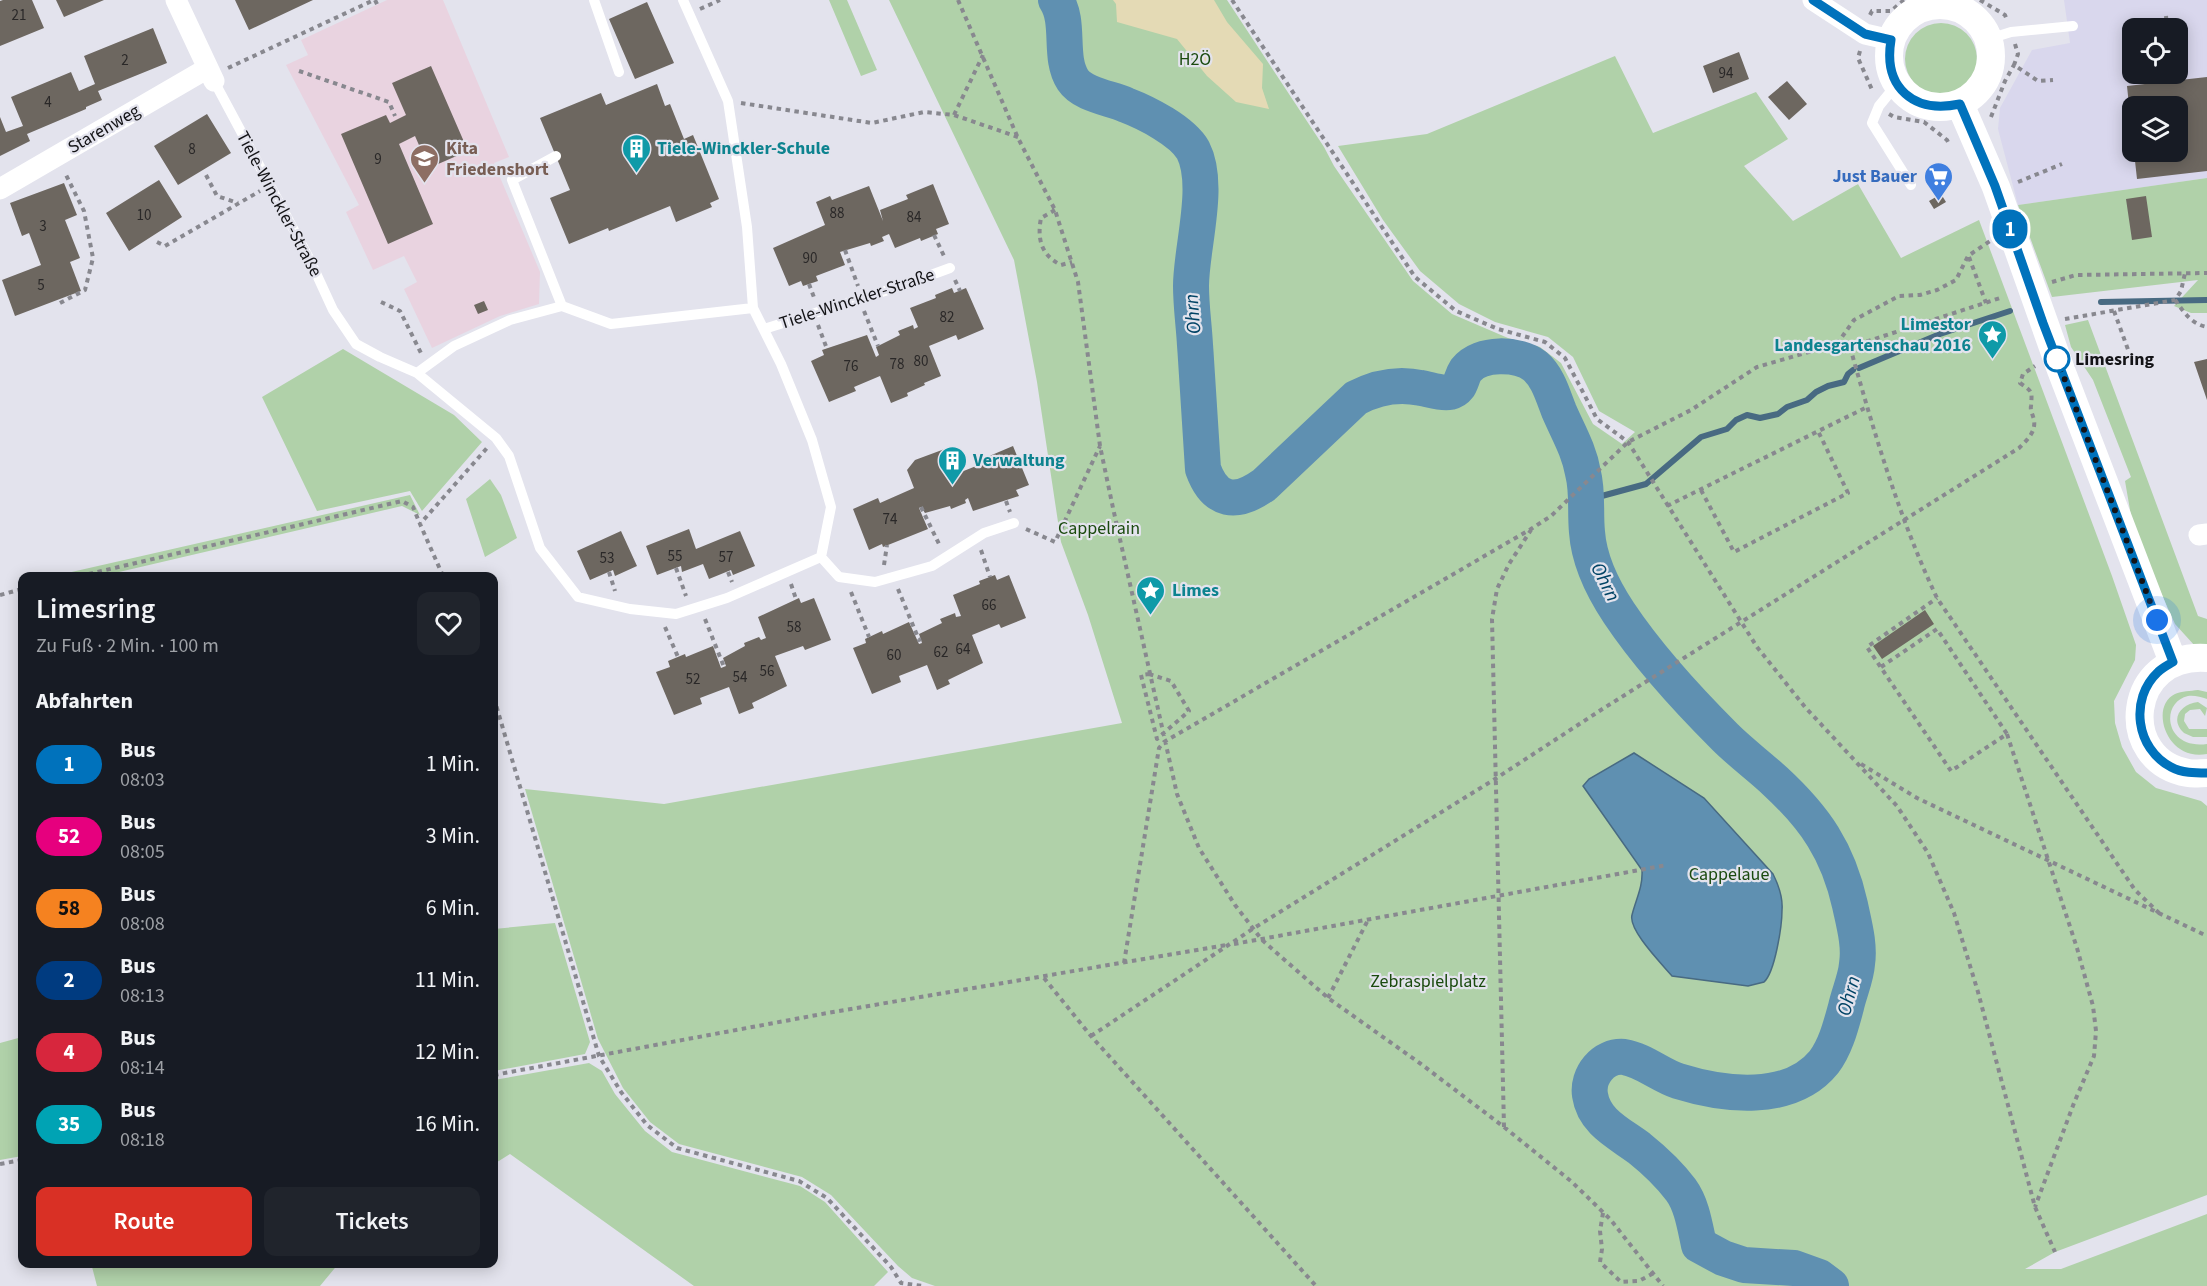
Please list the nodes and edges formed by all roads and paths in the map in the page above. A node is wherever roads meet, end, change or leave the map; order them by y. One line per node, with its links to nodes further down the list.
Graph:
1 (176, 0): 17 (street, Tiele-Winckler-Straße)
2 (375, 0): 9 (path); 17 (path)
3 (594, 0): 16 (lane)
4 (683, 0): 19 (lane, Tiele-Winckler-Straße)
5 (958, 0): 13 (path)
6 (1232, 0): 73 (path)
7 (1813, 0): 11 (street)
8 (1921, 2): 11 (main road); 11 (path); 12 (main road)
9 (379, 8)
10 (2073, 26): 12 (lane)
11 (1878, 37): 18 (main road); 21 (path)
12 (1989, 39): 20 (main road)
13 (983, 55): 22 (path); 25 (path)
14 (2014, 65): 24 (path)
15 (299, 71): 23 (path)
16 (619, 72)
17 (211, 75): 28 (street, Starenweg); 31 (lane, Tiele-Winckler-Straße)
18 (1897, 84): 20 (main road); 21 (lane)
19 (728, 101): 22 (path); 56 (lane, Tiele-Winckler-Straße)
20 (1960, 104): 59 (main road)
21 (1879, 106): 26 (path); 32 (lane)
22 (954, 115): 25 (path)
23 (395, 116)
24 (1989, 125)
25 (1018, 138): 36 (path)
26 (1952, 150)
27 (556, 156): 55 (lane)
28 (56, 157): 34 (street, Starenweg); 53 (path)
29 (2062, 164): 33 (path)
30 (206, 175): 35 (path)
31 (271, 185): 35 (path); 69 (lane, Tiele-Winckler-Straße)
32 (1911, 185)
33 (2009, 186)
34 (0, 189)
35 (239, 203): 40 (path)
36 (1055, 210): 44 (path); 44 (path)
37 (1987, 230): 39 (path)
38 (934, 236): 45 (path)
39 (1992, 240): 42 (path); 43 (path)
40 (157, 242)
41 (844, 250): 50 (path)
42 (1996, 250)
43 (1968, 256): 54 (path); 62 (path)
44 (1072, 262): 74 (path)
45 (950, 268): 50 (lane, Tiele-Winckler-Straße)
46 (2185, 273): 47 (path); 48 (path); 51 (path)
47 (2207, 273)
48 (2051, 282)
49 (2000, 298): 54 (path)
50 (860, 299): 58 (lane, Tiele-Winckler-Straße); 63 (path)
51 (2175, 300): 57 (path); 60 (path)
52 (381, 302): 68 (path)
53 (60, 303)
54 (1986, 303): 64 (path)
55 (562, 306): 56 (lane, Tiele-Winckler-Straße); 68 (lane)
56 (753, 308): 61 (lane, Tiele-Winckler-Straße)
57 (2114, 311): 59 (path); 66 (path)
58 (813, 314): 61 (lane, Tiele-Winckler-Straße); 65 (path)
59 (2043, 323): 101 (main road)
60 (2207, 327)
61 (764, 329): 83 (lane, Tiele-Winckler-Straße)
62 (1837, 344): 64 (path); 73 (path)
63 (878, 346)
64 (1850, 347): 70 (path)
65 (827, 349)
66 (2130, 355)
67 (2041, 362): 78 (path)
68 (427, 366): 69 (lane)
69 (417, 373): 72 (lane, Tiele-Winckler-Straße)
70 (1867, 407): 71 (path); 78 (path)
71 (1818, 431): 75 (path); 75 (path)
72 (495, 438): 79 (path); 95 (lane, Tiele-Winckler-Straße)
73 (1628, 442): 77 (path); 81 (path)
74 (1100, 446): 80 (path); 104 (path)
75 (1701, 490): 77 (path)
76 (921, 507): 84 (path)
77 (1667, 507): 96 (path)
78 (1904, 519): 93 (path); 96 (path)
79 (420, 524): 86 (path); 87 (path)
80 (1014, 524): 82 (lane)
81 (1531, 529): 108 (path); 111 (path)
82 (976, 538): 84 (lane); 89 (path)
83 (821, 557): 90 (lane); 94 (lane, Tiele-Winckler-Straße)
84 (945, 557): 88 (lane)
85 (676, 568): 94 (path)
86 (97, 572)
87 (441, 572)
88 (893, 577): 90 (lane); 98 (path)
89 (990, 577)
90 (845, 578): 97 (path)
91 (18, 590): 92 (path)
92 (0, 595)
93 (1937, 598): 103 (path); 115 (path)
94 (695, 608): 95 (lane, Tiele-Winckler-Straße); 102 (path)
95 (660, 613): 99 (path)
96 (1741, 623): 109 (path); 111 (path)
97 (869, 637)
98 (921, 639)
99 (678, 657)
100 (2207, 658): 101 (main road)
101 (2173, 662): 110 (main road)
102 (724, 667)
103 (1881, 667): 107 (path); 107 (path)
104 (1149, 674): 106 (path); 106 (path); 106 (path)
105 (498, 712): 125 (path)
106 (1162, 734): 108 (path)
107 (2007, 734): 112 (path)
108 (1164, 742): 117 (path); 121 (path)
109 (1857, 761): 112 (path); 130 (path)
110 (2207, 773)
111 (1495, 779): 114 (path); 117 (path)
112 (2048, 859): 115 (path); 130 (path)
113 (1667, 865): 114 (path)
114 (1498, 896): 116 (path); 127 (path)
115 (2159, 913): 118 (path)
116 (1368, 919): 119 (path); 123 (path)
117 (1254, 928): 119 (path); 120 (path)
118 (2207, 936)
119 (1262, 940): 120 (path); 123 (path)
120 (1230, 945): 121 (path); 124 (path)
121 (1124, 963): 122 (path)
122 (1044, 978): 124 (path); 125 (path)
123 (1328, 998): 127 (path)
124 (1091, 1036): 136 (path)
125 (599, 1056): 126 (path); 134 (path)
126 (498, 1074)
127 (1504, 1126): 131 (path)
128 (18, 1161): 129 (path)
129 (0, 1164)
130 (2035, 1207): 132 (path)
131 (1603, 1212): 133 (path); 133 (path)
132 (2055, 1252)
133 (1654, 1273): 137 (path)
134 (899, 1285): 135 (path)
135 (923, 1286)
136 (1316, 1286)
137 (1663, 1286)

